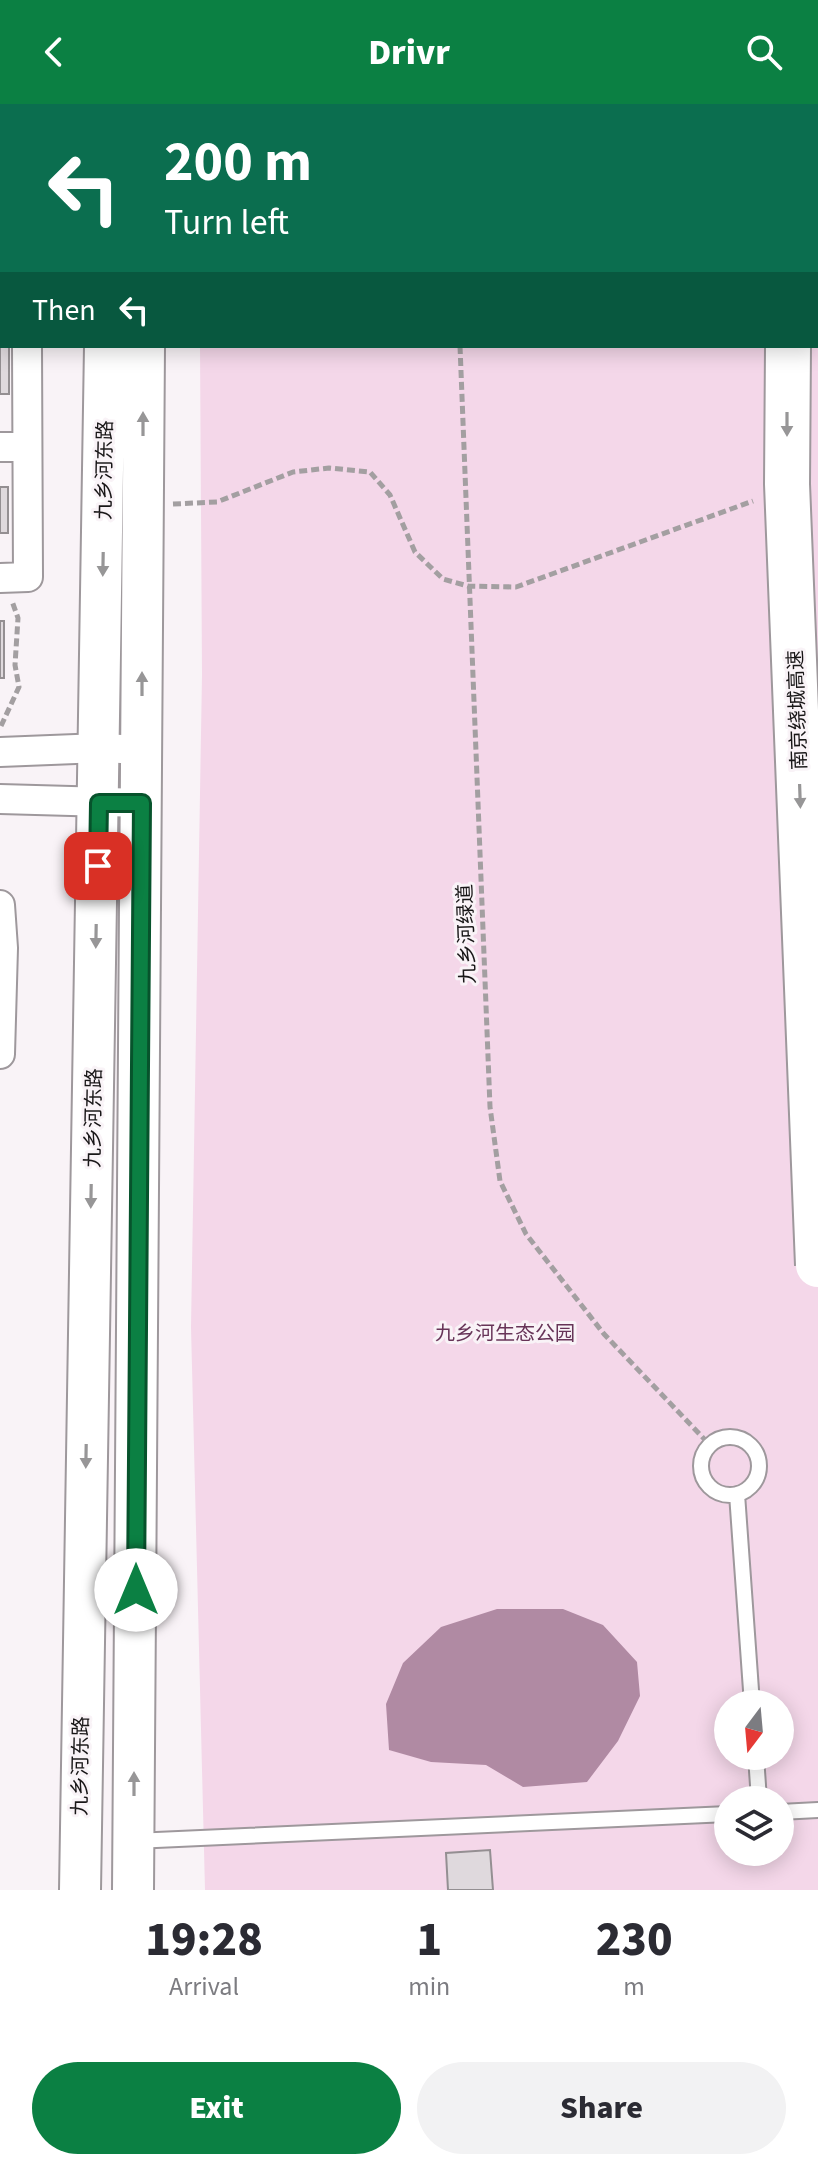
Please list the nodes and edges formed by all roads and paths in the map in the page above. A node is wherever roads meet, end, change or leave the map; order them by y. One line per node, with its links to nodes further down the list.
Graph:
1 (27, 348): 6 (street)
2 (105, 348): 12 (main road, 九乡河东路, one-way to 12)
3 (144, 348): 8 (main road, 九乡河东路, one-way to 3)
4 (460, 348): 10 (path, 九乡河绿道)
5 (788, 348): 21 (highway, 南京绕城高速, one-way to 21, bridge)
6 (14, 447): 9 (street)
7 (765, 500): 10 (path)
8 (143, 504): 10 (path); 13 (main road, 九乡河东路, one-way to 8)
9 (2, 578): 11 (path)
10 (468, 586): 22 (path, 九乡河绿道)
11 (0, 727)
12 (101, 748): 13 (street); 14 (street); 16 (main road, 九乡河东路)
13 (142, 750): 17 (main road, 九乡河东路)
14 (0, 752)
15 (0, 799): 16 (street)
16 (99, 803): 17 (street); 29 (main road, 九乡河东路, one-way to 29)
17 (142, 803): 28 (main road, 九乡河东路, one-way to 17)
18 (0, 905): 19 (street)
19 (2, 948): 20 (street)
20 (0, 1054)
21 (818, 1265)
22 (710, 1445): 23 (lane); 23 (lane)
23 (737, 1494): 24 (lane)
24 (751, 1690)
25 (818, 1810): 26 (lane)
26 (794, 1811)
27 (714, 1815): 28 (lane)
28 (134, 1842): 30 (main road, 九乡河东路)
29 (80, 1890)
30 (133, 1890)

